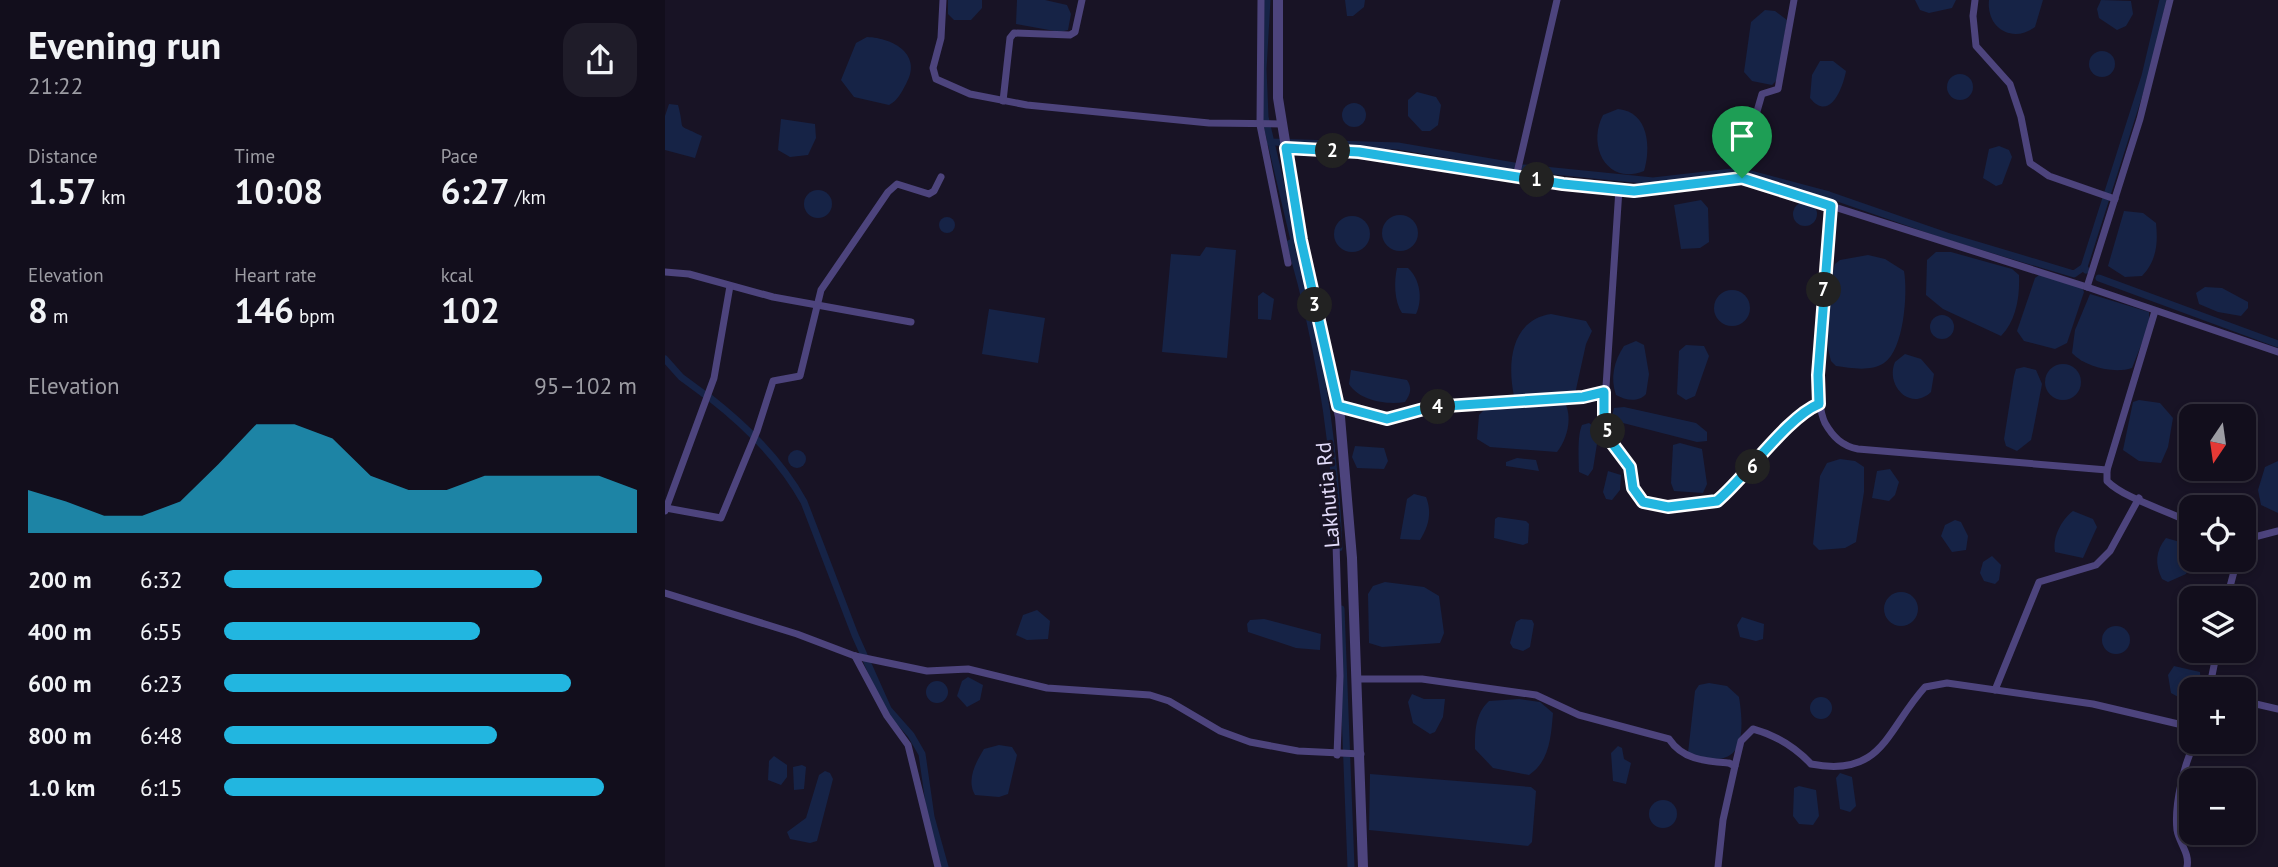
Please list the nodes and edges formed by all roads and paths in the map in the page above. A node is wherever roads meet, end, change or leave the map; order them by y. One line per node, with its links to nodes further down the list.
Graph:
1 (943, 0): 9 (street)
2 (1082, 0): 9 (street)
3 (1261, 0): 11 (street)
4 (1278, 0): 10 (street, Lakhutia Rd)
5 (1557, 0): 14 (street)
6 (1794, 0): 15 (street)
7 (1975, 0): 17 (street)
8 (2170, 0): 17 (street)
9 (1003, 101): 11 (street)
10 (1282, 124): 11 (street); 12 (street, Lakhutia Rd)
11 (1260, 125): 19 (street)
12 (1286, 148): 14 (street); 29 (street, Lakhutia Rd)
13 (941, 177): 23 (street)
14 (1516, 177): 16 (street)
15 (1742, 178): 16 (street); 18 (street)
16 (1619, 189): 27 (street)
17 (2115, 199): 22 (street)
18 (1831, 206): 22 (street); 28 (street)
19 (1288, 263)
20 (665, 272): 21 (street)
21 (730, 286): 23 (street); 32 (street)
22 (2087, 287): 24 (street)
23 (818, 306): 25 (street); 32 (street)
24 (2155, 311): 26 (street); 30 (street)
25 (911, 322)
26 (2278, 352)
27 (1604, 392): 28 (street); 29 (street)
28 (1819, 404): 30 (street)
29 (1338, 406): 39 (street, Lakhutia Rd)
30 (2107, 470): 31 (street)
31 (2139, 498): 33 (street); 40 (street)
32 (666, 509)
33 (2179, 517)
34 (2278, 531): 35 (street)
35 (2256, 537)
36 (1335, 543): 46 (street)
37 (665, 593): 38 (street)
38 (855, 656): 46 (street); 48 (street)
39 (1358, 679): 44 (street, Lakhutia Rd); 47 (street)
40 (1995, 690): 43 (street); 47 (street)
41 (2256, 704): 42 (street)
42 (2278, 709)
43 (2179, 724)
44 (1361, 754): 46 (street); 49 (street, Lakhutia Rd)
45 (2189, 754): 51 (street)
46 (1337, 755)
47 (1735, 766): 50 (street)
48 (938, 867)
49 (1363, 867)
50 (1719, 867)
51 (2187, 867)

